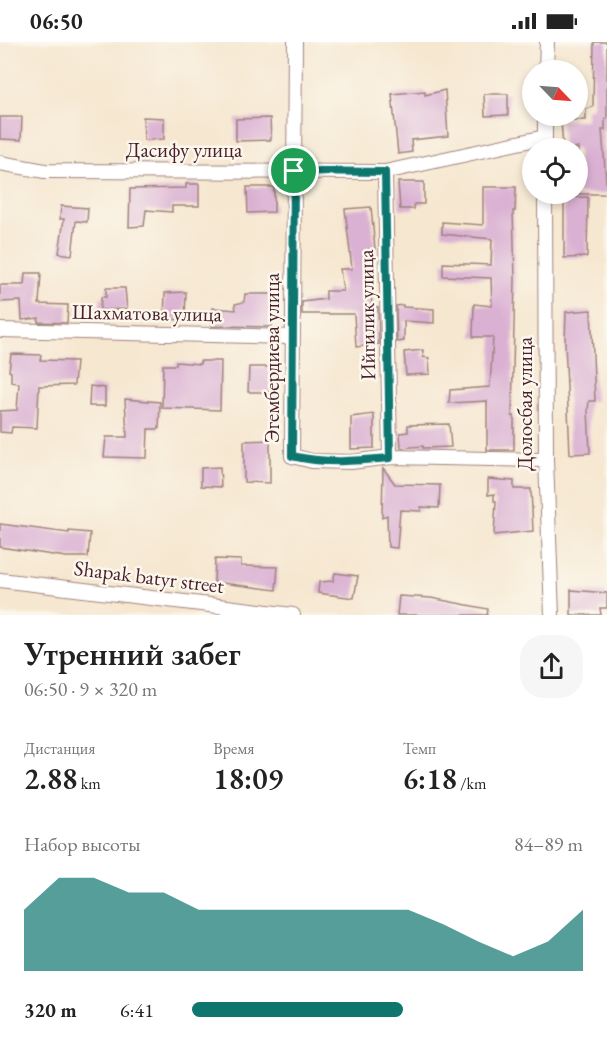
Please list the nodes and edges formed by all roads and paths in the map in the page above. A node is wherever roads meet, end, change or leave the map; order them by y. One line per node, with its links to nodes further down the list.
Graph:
1 (295, 42): 6 (street, Эгембердиева улица)
2 (547, 42): 3 (street)
3 (546, 60)
4 (522, 147): 7 (street, Дасифу улица)
5 (0, 163): 6 (street, Дасифу улица)
6 (294, 171): 7 (street, Дасифу улица); 10 (street, Эгембердиева улица)
7 (385, 172): 11 (street, Ийгилик улица)
8 (545, 204): 12 (street, Долосбая улица)
9 (0, 330): 10 (street, Шахматова улица)
10 (293, 338): 11 (street, Эгембердиева улица)
11 (390, 458): 12 (street, Эгембердиева улица)
12 (546, 460): 15 (street, Долосбая улица)
13 (0, 580): 14 (street, Shapak batyr street)
14 (293, 615)
15 (552, 615)

